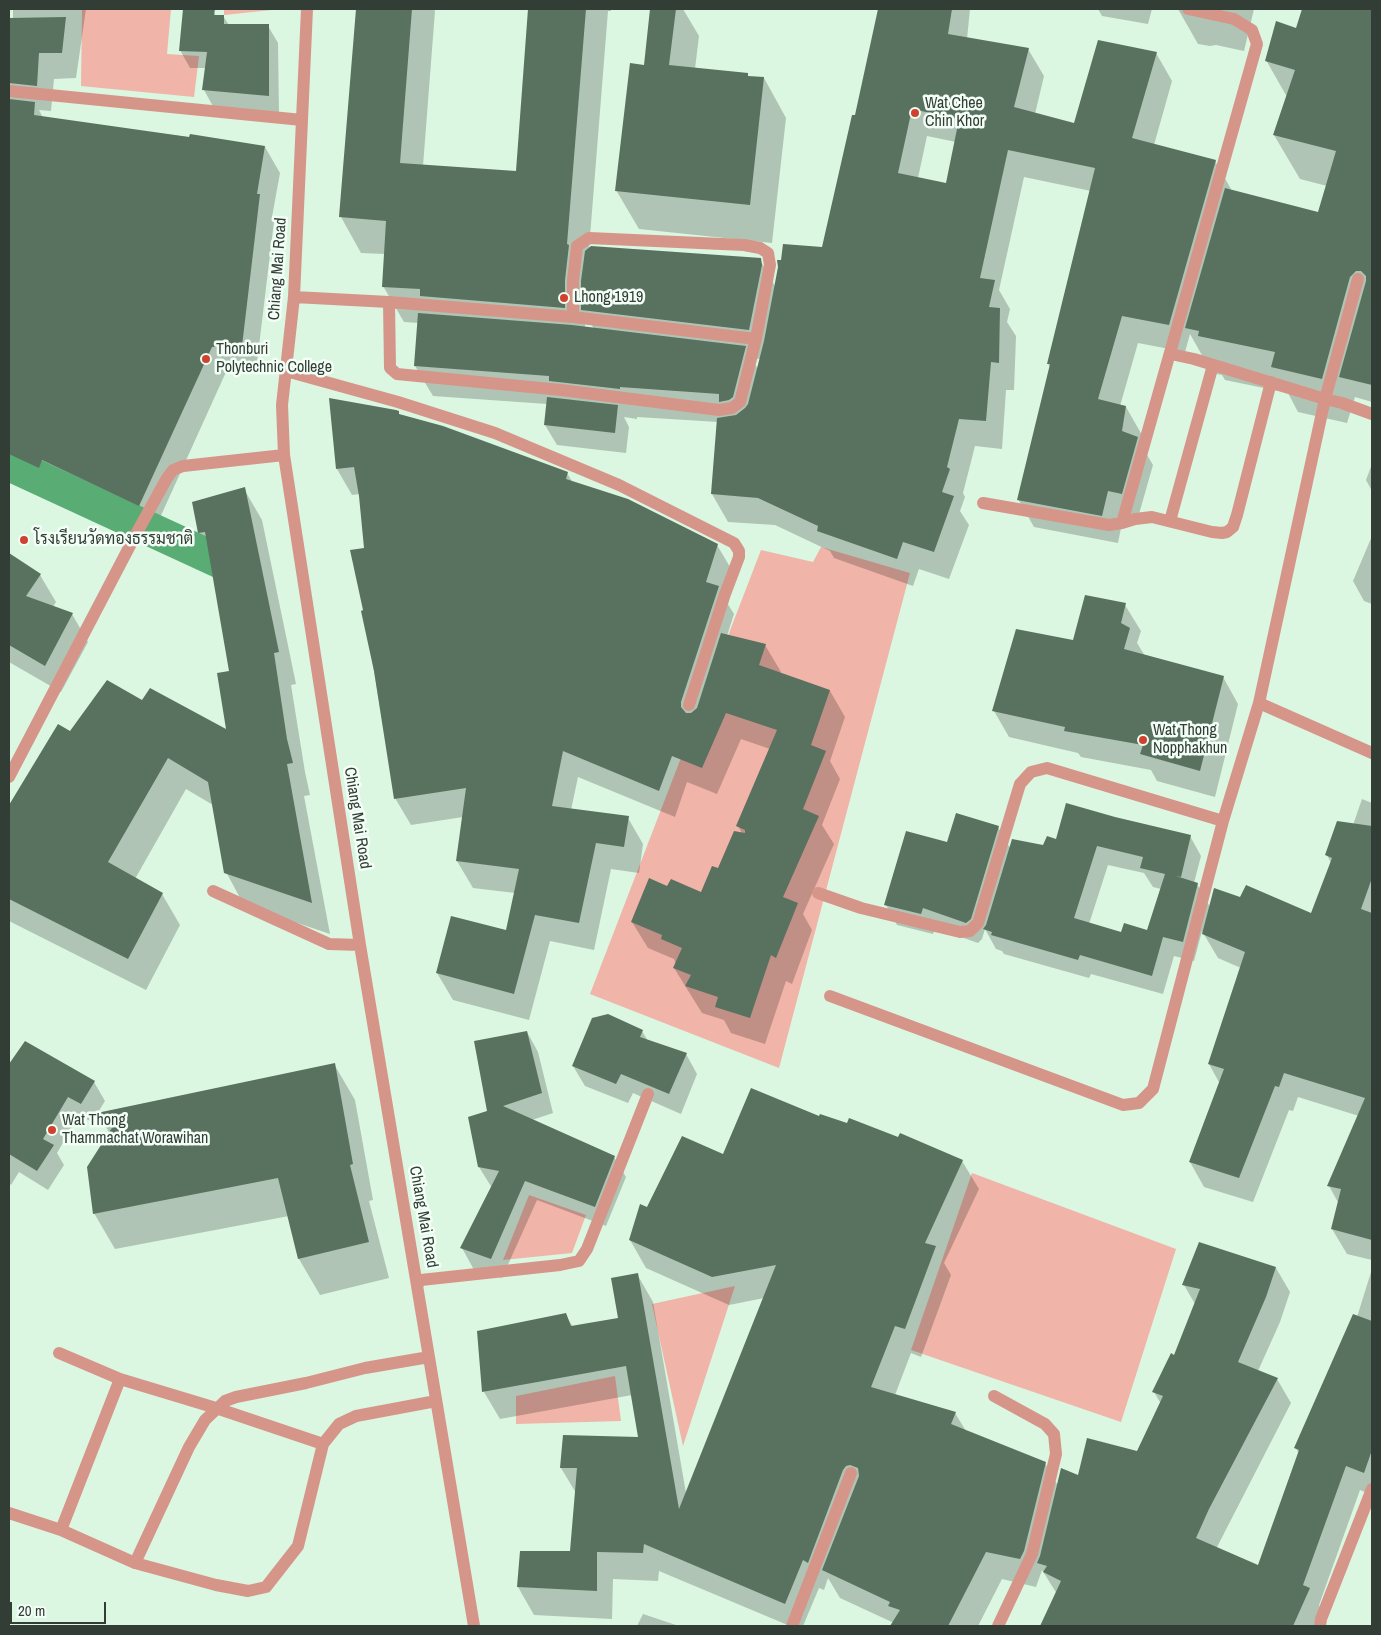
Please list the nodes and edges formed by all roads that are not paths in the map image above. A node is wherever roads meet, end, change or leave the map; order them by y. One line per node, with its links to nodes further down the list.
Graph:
1 (307, 9): 5 (street, Chiang Mai Road)
2 (1188, 9): 3 (street)
3 (1236, 14): 11 (street)
4 (9, 92): 5 (street)
5 (302, 120): 7 (street, Chiang Mai Road)
6 (1358, 280): 15 (street)
7 (294, 297): 8 (street); 13 (street, Chiang Mai Road)
8 (388, 302): 9 (street); 10 (street)
9 (572, 317): 10 (street); 10 (street)
10 (756, 339)
11 (1171, 354): 12 (street); 20 (street)
12 (1214, 365): 14 (street); 19 (street)
13 (286, 371): 17 (street, Chiang Mai Road); 22 (street)
14 (1271, 382): 15 (street); 19 (street)
15 (1325, 399): 16 (street); 21 (street)
16 (1372, 414)
17 (284, 455): 24 (street); 28 (street, Chiang Mai Road)
18 (983, 502): 20 (street)
19 (1170, 521): 20 (street)
20 (1122, 524)
21 (1259, 703): 23 (street); 25 (street)
22 (689, 705)
23 (1372, 753)
24 (9, 777)
25 (1223, 821): 27 (street); 29 (street)
26 (213, 891): 28 (street)
27 (820, 894)
28 (360, 945): 31 (street, Chiang Mai Road)
29 (830, 996)
30 (648, 1094): 31 (street)
31 (418, 1284): 33 (street, Chiang Mai Road)
32 (58, 1353): 34 (street)
33 (429, 1357): 36 (street, Chiang Mai Road); 37 (street)
34 (120, 1379): 37 (street); 42 (street)
35 (994, 1396): 46 (street)
36 (436, 1401): 38 (street); 44 (street, Chiang Mai Road)
37 (216, 1408): 38 (street); 43 (street)
38 (323, 1444): 43 (street)
39 (851, 1473): 45 (street)
40 (1372, 1488): 47 (street)
41 (9, 1513): 42 (street)
42 (61, 1530): 43 (street)
43 (135, 1563)
44 (474, 1626)
45 (792, 1626)
46 (998, 1626)
47 (1320, 1626)

